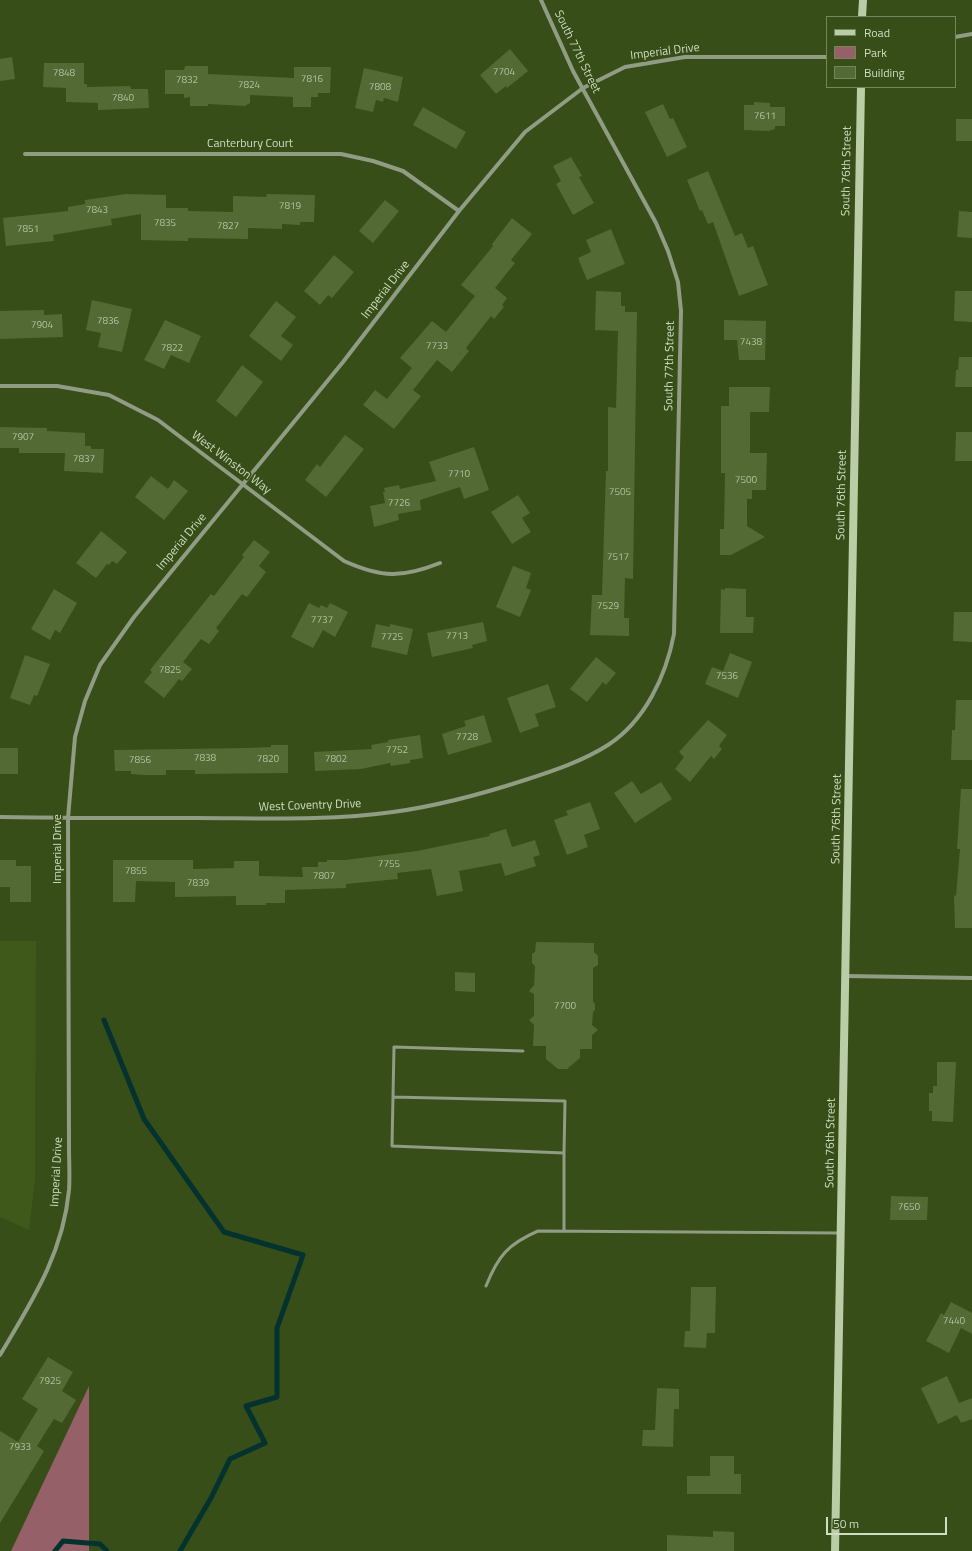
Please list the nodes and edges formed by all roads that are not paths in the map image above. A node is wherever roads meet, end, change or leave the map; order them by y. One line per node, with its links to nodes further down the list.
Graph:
1 (541, 0): 7 (street, South 77th Street)
2 (863, 0): 3 (main road)
3 (862, 16)
4 (972, 34): 5 (street)
5 (956, 37)
6 (826, 57): 7 (street, Imperial Drive)
7 (583, 88): 10 (street, Imperial Drive); 14 (street, South 77th Street)
8 (860, 88): 17 (main road, South 76th Street)
9 (25, 154): 10 (street, Canterbury Court)
10 (459, 211): 12 (street, Imperial Drive)
11 (0, 386): 12 (street, West Winston Way)
12 (243, 484): 13 (street, West Winston Way); 16 (street, Imperial Drive)
13 (440, 563)
14 (609, 744): 16 (street, West Coventry Drive)
15 (0, 817): 16 (street, West Coventry Drive)
16 (68, 818): 25 (street, Imperial Drive)
17 (846, 976): 18 (street); 23 (main road, South 76th Street)
18 (972, 978)
19 (523, 1052): 20 (lane)
20 (393, 1097): 21 (lane); 21 (lane)
21 (564, 1153): 22 (lane)
22 (564, 1230): 23 (lane); 24 (lane)
23 (841, 1233): 26 (main road, South 76th Street)
24 (486, 1286)
25 (0, 1355)
26 (835, 1551)

